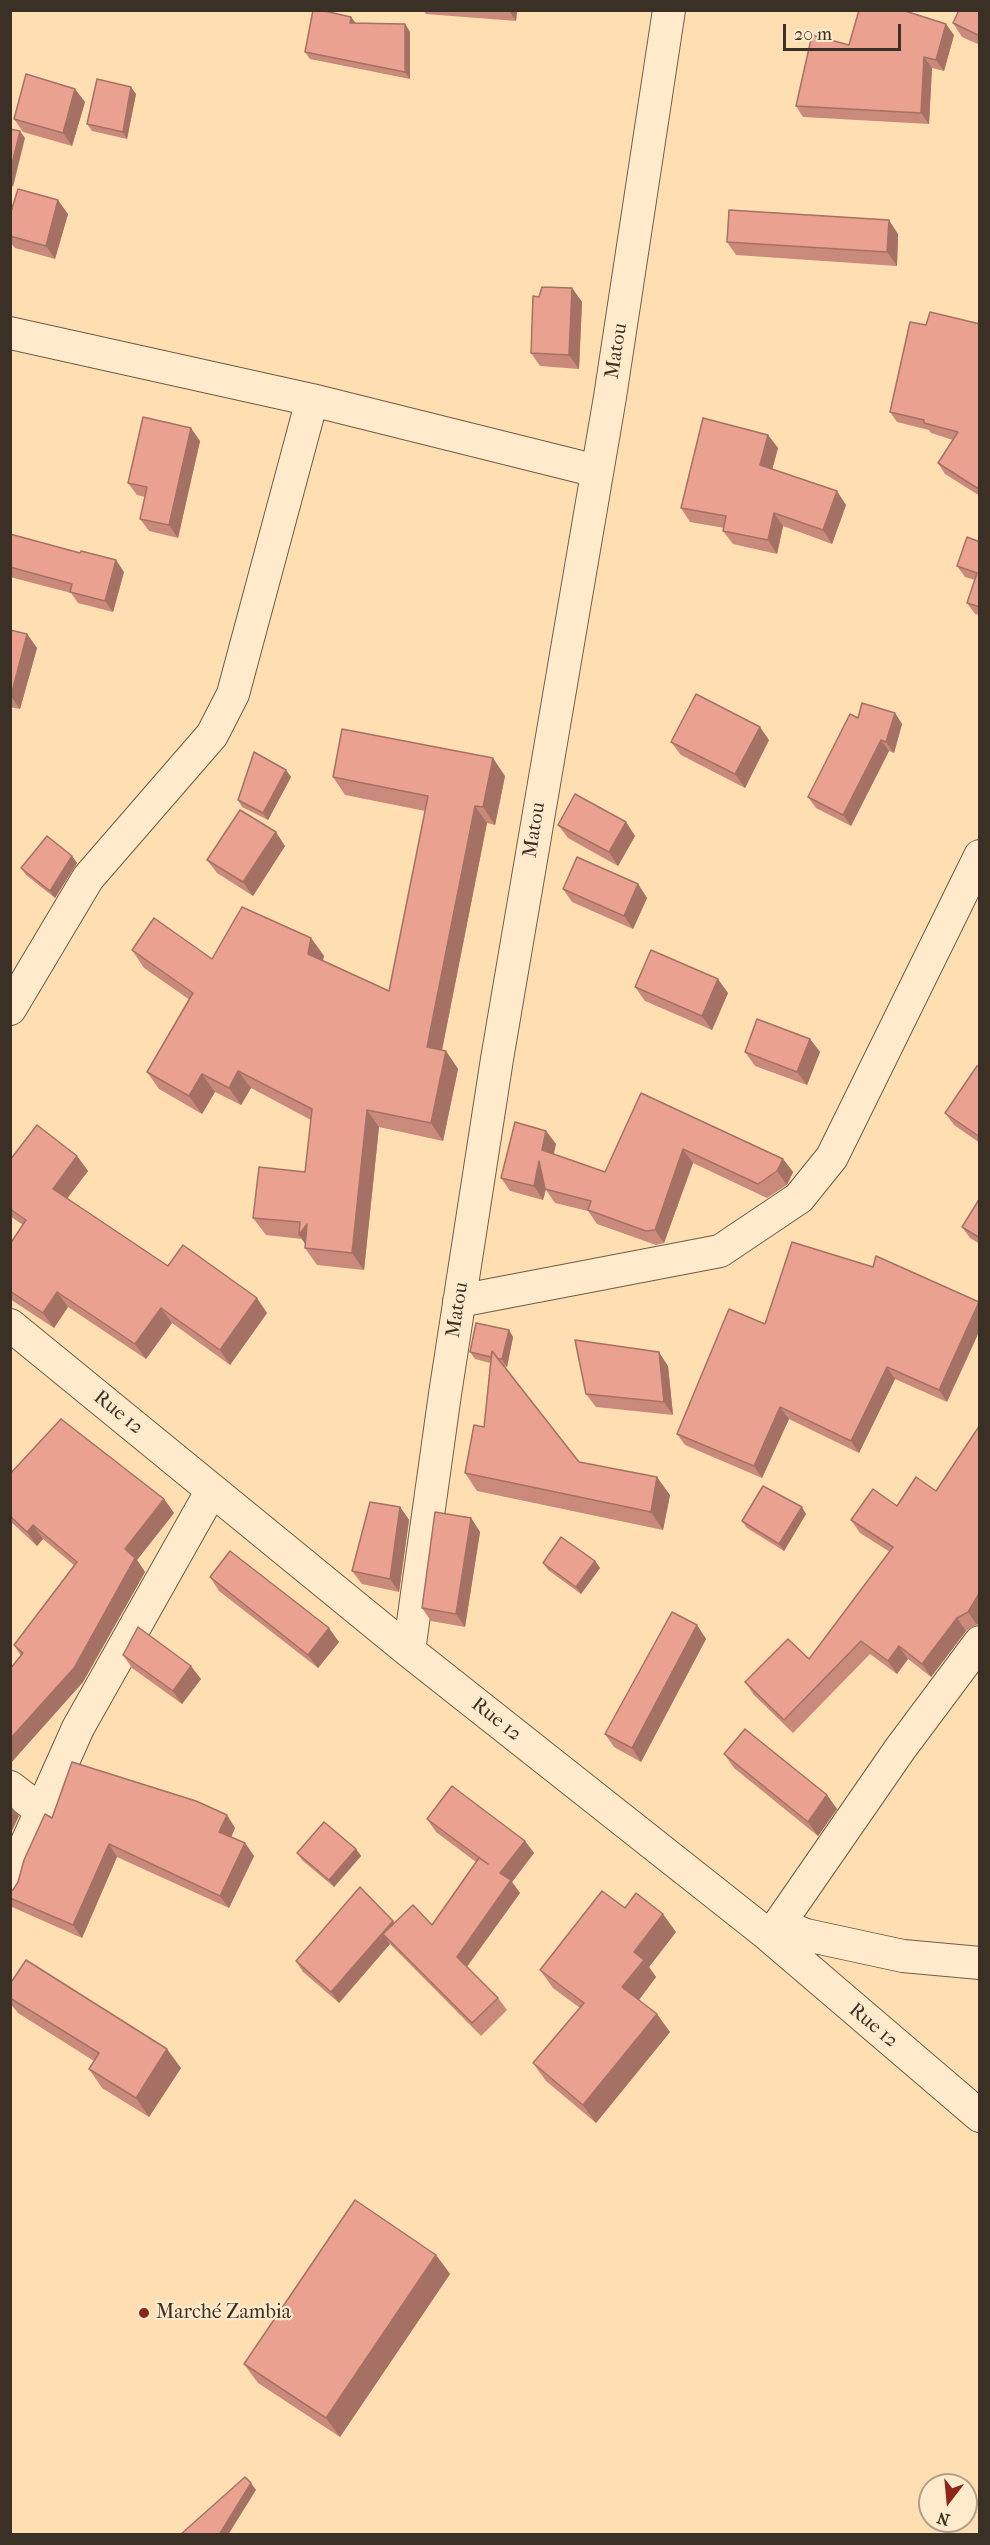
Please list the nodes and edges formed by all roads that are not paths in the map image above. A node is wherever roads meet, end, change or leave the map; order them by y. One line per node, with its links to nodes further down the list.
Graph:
1 (669, 10): 4 (street, Matou)
2 (10, 333): 3 (street)
3 (312, 400): 4 (street); 6 (street)
4 (597, 471): 7 (street, Matou)
5 (980, 856): 7 (street)
6 (10, 1009)
7 (459, 1301): 11 (street, Matou)
8 (10, 1324): 9 (street, Rue 12)
9 (212, 1490): 11 (street, Rue 12); 13 (street)
10 (980, 1642): 15 (street)
11 (409, 1651): 15 (street, Rue 12)
12 (10, 1787): 13 (street)
13 (40, 1810): 14 (street)
14 (10, 1890)
15 (773, 1929): 16 (street); 17 (street, Rue 12)
16 (980, 1963)
17 (980, 2116)

